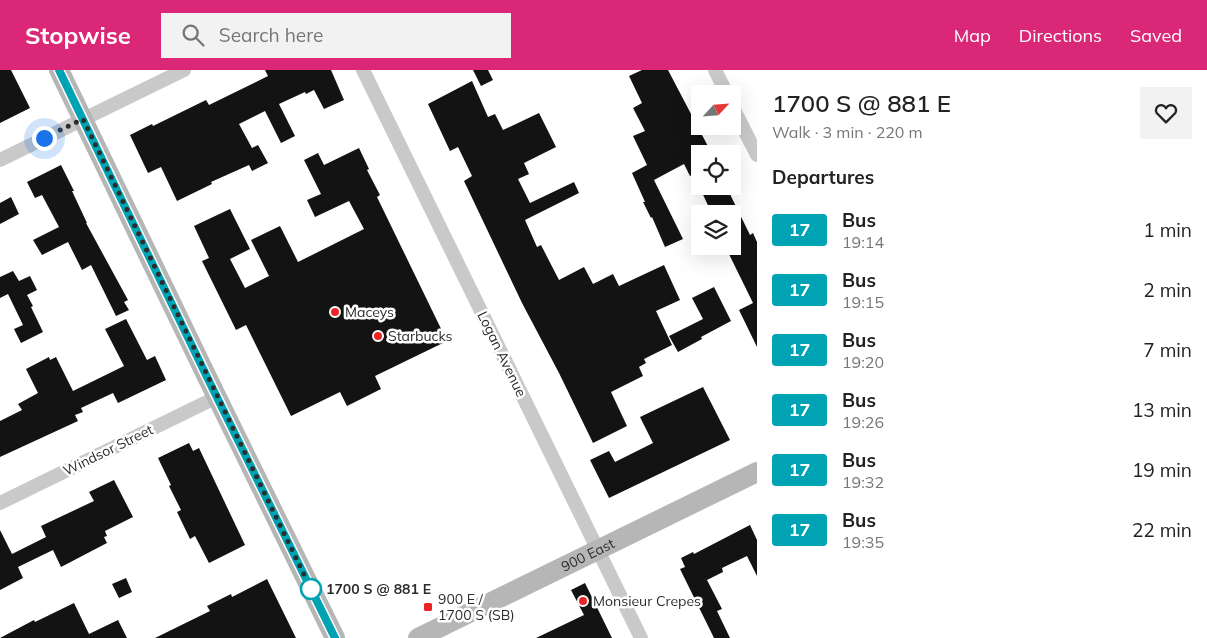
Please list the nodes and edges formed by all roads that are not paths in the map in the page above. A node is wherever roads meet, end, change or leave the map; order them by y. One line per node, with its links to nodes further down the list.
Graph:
1 (59, 70): 6 (street)
2 (184, 70): 6 (street)
3 (362, 70): 13 (street, Logan Avenue)
4 (715, 70): 5 (street)
5 (722, 85)
6 (83, 119): 9 (street); 10 (street)
7 (741, 124): 8 (street)
8 (757, 155)
9 (0, 160)
10 (217, 397): 12 (street, Windsor Street); 14 (street)
11 (757, 472): 13 (street, 900 East)
12 (0, 503)
13 (598, 550): 15 (street, 900 East); 16 (street, Logan Avenue)
14 (335, 638)
15 (418, 638)
16 (641, 638)

